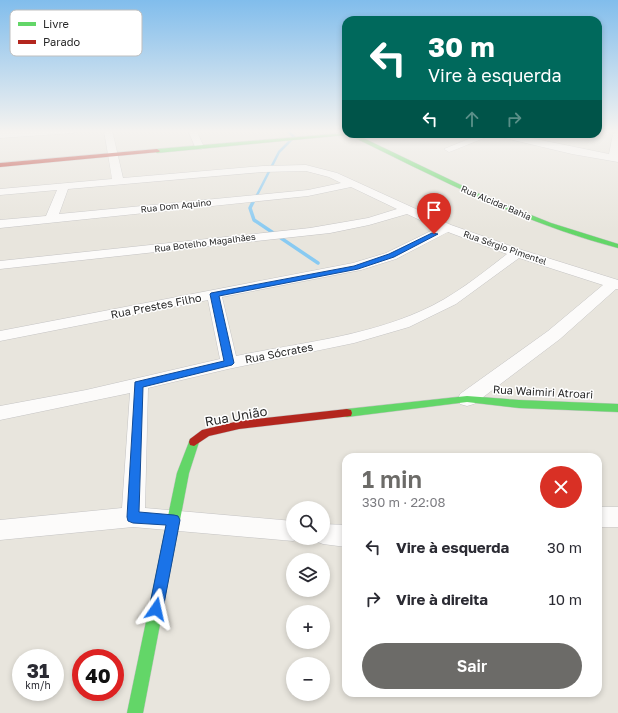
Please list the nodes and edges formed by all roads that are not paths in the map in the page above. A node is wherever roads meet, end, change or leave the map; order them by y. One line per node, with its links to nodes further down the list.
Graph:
1 (20, 163): 4 (street, Rua Alcidar Bahia)
2 (115, 163): 5 (street)
3 (410, 163): 13 (street, Rua Alcidar Bahia)
4 (0, 165)
5 (118, 182): 6 (street, Rua Sérgio Pimentel); 7 (street, Rua Sérgio Pimentel)
6 (352, 184): 9 (street, Rua Sérgio Pimentel); 10 (street, Rua Dom Aquino)
7 (64, 186): 8 (street, Rua Sérgio Pimentel); 10 (street)
8 (0, 192)
9 (407, 210): 12 (street, Rua Sérgio Pimentel); 15 (street, Rua Botelho Magalhães)
10 (51, 219): 11 (street, Rua Dom Aquino)
11 (0, 224)
12 (448, 228): 14 (street, Rua Sérgio Pimentel); 17 (street, Rua Prestes Filho)
13 (618, 246)
14 (517, 253): 16 (street, Rua Sérgio Pimentel); 19 (street, Rua Sócrates)
15 (0, 265)
16 (616, 284): 21 (street)
17 (214, 294): 18 (street, Rua Prestes Filho); 19 (street)
18 (0, 336)
19 (229, 363): 20 (street, Rua Sócrates)
20 (138, 385): 23 (street, Rua Sócrates); 24 (street)
21 (467, 399): 22 (street, Rua Waimiri Atroari); 27 (street, Rua União)
22 (618, 408)
23 (0, 413)
24 (133, 517): 27 (street); 28 (street)
25 (602, 517): 26 (street)
26 (618, 517)
27 (174, 520): 29 (street); 32 (street, Rua União)
28 (0, 530)
29 (286, 531)
30 (330, 535): 31 (street)
31 (342, 536)
32 (135, 713)

